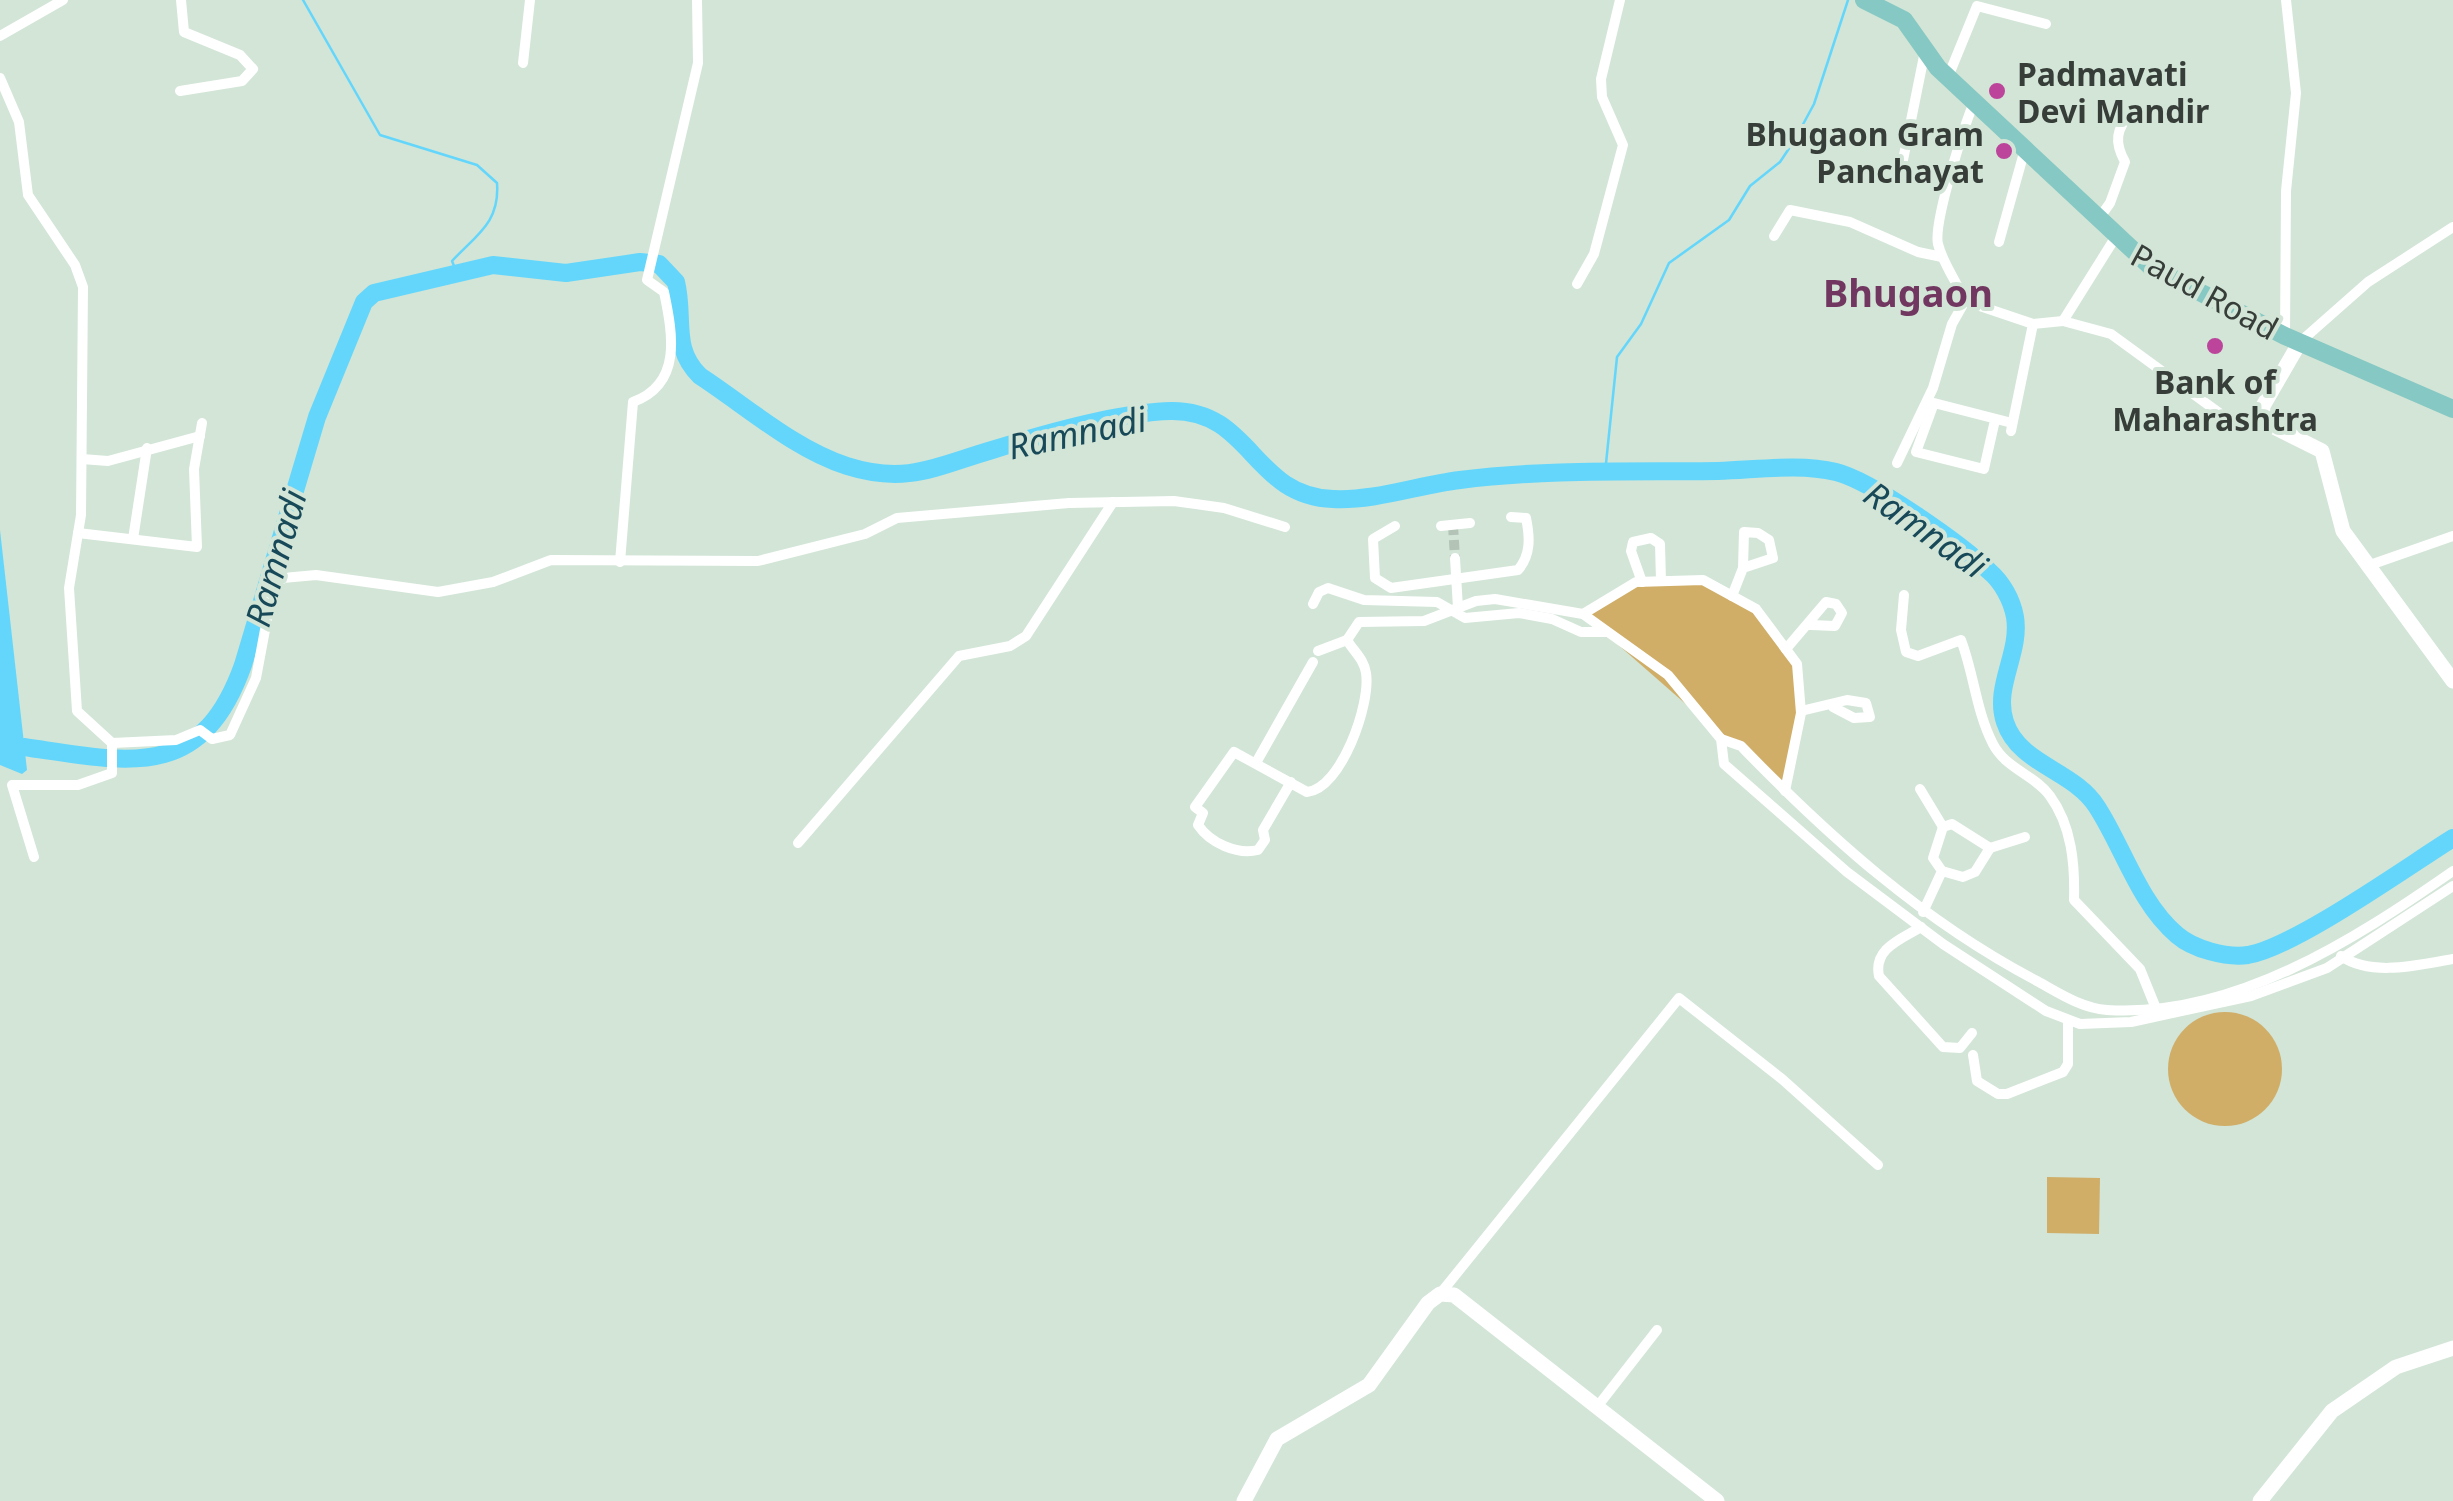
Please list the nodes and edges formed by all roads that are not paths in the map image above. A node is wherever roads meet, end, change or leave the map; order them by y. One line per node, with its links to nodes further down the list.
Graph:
1 (63, 0): 10 (street)
2 (181, 0): 15 (street)
3 (530, 0): 12 (street)
4 (696, 0): 49 (street)
5 (1620, 0): 26 (street)
6 (1865, 0): 8 (main road, Paud Road)
7 (2286, 0): 30 (street)
8 (1887, 4): 11 (main road, Paud Road)
9 (2046, 24): 14 (street)
10 (0, 36)
11 (1925, 51): 14 (main road, Paud Road); 19 (street)
12 (522, 63)
13 (0, 78): 37 (street)
14 (1947, 78): 16 (main road, Paud Road)
15 (180, 91)
16 (1975, 100): 18 (main road, Paud Road); 25 (street)
17 (2131, 113): 20 (street)
18 (2025, 148): 20 (main road, Paud Road); 24 (street)
19 (1902, 165)
20 (2098, 220): 23 (main road, Paud Road)
21 (2453, 227): 30 (street)
22 (1774, 236): 25 (street)
23 (2115, 238): 28 (street); 30 (main road, Paud Road)
24 (1999, 242)
25 (1942, 257): 27 (street)
26 (1576, 284)
27 (1965, 301): 29 (street); 38 (street)
28 (2064, 320): 29 (street); 34 (street)
29 (2034, 324): 32 (street)
30 (2293, 339): 31 (main road, Paud Road); 34 (street)
31 (2453, 409)
32 (1995, 420): 32 (street)
33 (202, 423): 35 (street)
34 (2264, 424): 50 (street)
35 (200, 436): 36 (street); 47 (street)
36 (147, 448): 37 (street); 47 (street)
37 (82, 459): 45 (street)
38 (1897, 463)
39 (1113, 502): 44 (street); 49 (street); 76 (street)
40 (1511, 517): 52 (street)
41 (1470, 523): 43 (street)
42 (1395, 526): 52 (street)
43 (1442, 526)
44 (1285, 527)
45 (78, 532): 47 (street); 68 (street)
46 (2453, 536): 50 (street)
47 (134, 539)
48 (1455, 558): 52 (street)
49 (620, 562): 68 (street)
50 (2370, 565): 64 (street)
51 (1743, 568): 56 (street)
52 (1456, 580): 58 (street)
53 (1660, 581): 54 (street); 54 (street); 56 (street)
54 (1642, 582): 59 (street)
55 (1904, 595): 86 (street)
56 (1732, 596): 63 (street)
57 (1312, 604): 58 (street)
58 (1454, 610): 59 (street); 61 (street); 62 (street)
59 (1583, 614): 61 (street)
60 (1811, 625): 63 (street)
61 (1607, 632): 67 (street)
62 (1347, 640): 69 (street); 70 (street)
63 (1786, 649): 66 (street)
64 (2453, 681)
65 (1833, 707): 66 (street)
66 (1801, 711): 73 (street)
67 (1721, 739): 73 (street); 82 (street)
68 (112, 746): 71 (street)
69 (1258, 762): 70 (street); 70 (street)
70 (1292, 782)
71 (6, 784): 78 (street)
72 (1920, 789): 74 (street)
73 (1785, 791): 81 (street)
74 (1943, 826): 77 (street); 79 (street)
75 (2026, 837): 77 (street)
76 (798, 843)
77 (1990, 848): 79 (street)
78 (34, 857)
79 (1942, 871): 81 (street)
80 (2451, 880): 83 (street); 84 (street)
81 (1923, 912): 87 (street)
82 (1922, 927): 88 (street); 90 (street)
83 (2335, 946): 84 (street); 86 (street)
84 (2342, 958): 85 (street); 89 (street)
85 (2453, 959)
86 (2155, 1006): 87 (street)
87 (2106, 1010): 89 (street)
88 (2068, 1021): 89 (street); 91 (street)
89 (2107, 1024)
90 (1972, 1033)
91 (1973, 1054)
92 (1878, 1165): 93 (street)
93 (1440, 1294): 96 (street); 97 (street)
94 (1657, 1330): 96 (street)
95 (2453, 1348): 99 (street)
96 (1597, 1406): 98 (street)
97 (1244, 1501)
98 (1717, 1501)
99 (2260, 1501)

